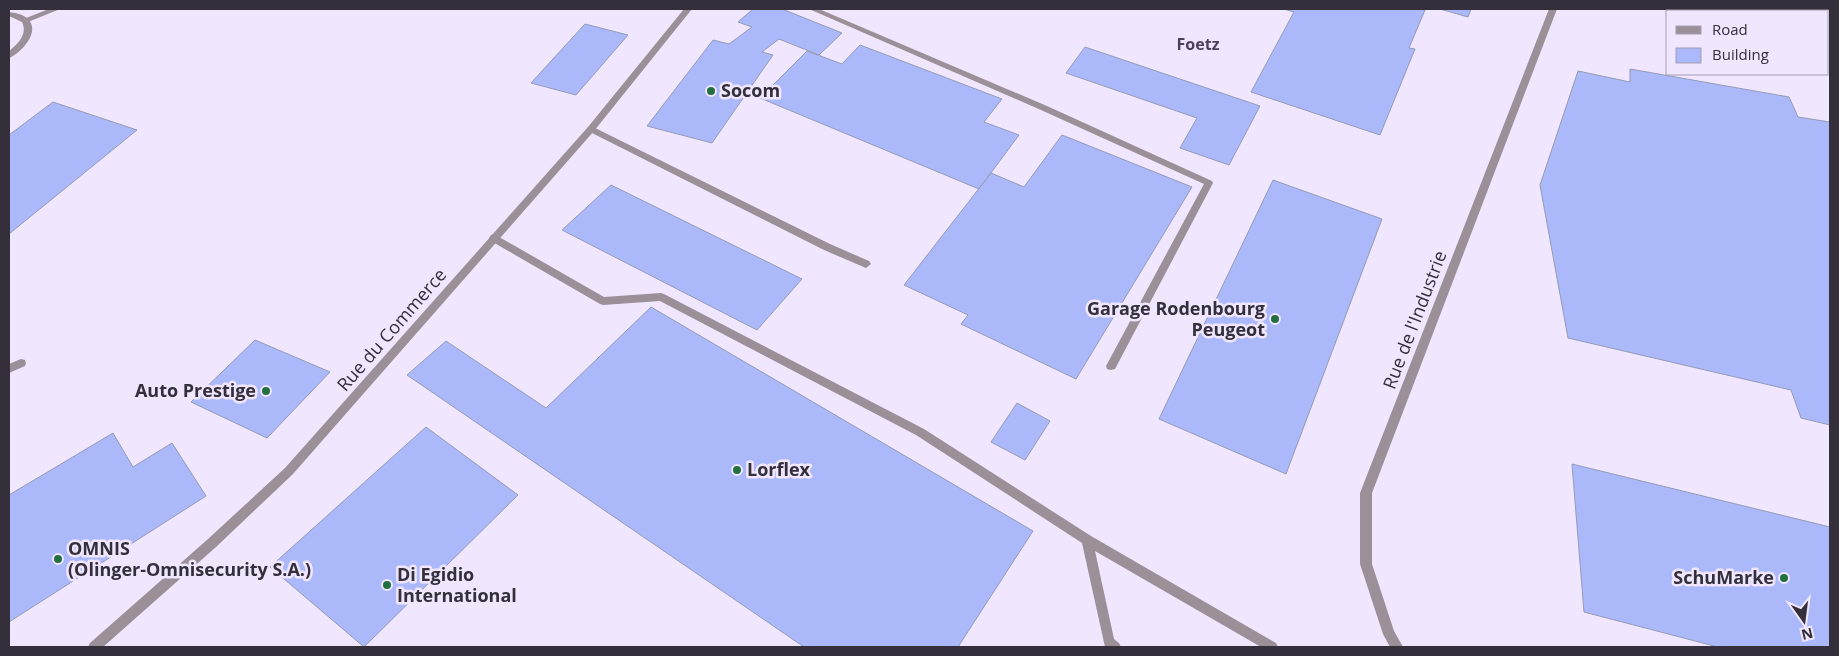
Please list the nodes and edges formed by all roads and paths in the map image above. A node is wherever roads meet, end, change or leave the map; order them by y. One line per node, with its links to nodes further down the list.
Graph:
1 (56, 9): 6 (street)
2 (688, 9): 8 (street, Rue du Commerce)
3 (813, 9): 12 (street)
4 (1553, 9): 18 (street, Rue de l'Industrie)
5 (9, 14): 6 (street)
6 (25, 20): 7 (street)
7 (9, 55)
8 (591, 129): 9 (street, Rue du Commerce); 10 (street)
9 (494, 238): 14 (street); 15 (street, Rue du Commerce)
10 (866, 264)
11 (21, 363): 13 (street)
12 (1112, 366)
13 (9, 369)
14 (1088, 540): 16 (street); 17 (street)
15 (94, 647)
16 (1115, 647)
17 (1272, 647)
18 (1397, 647)

